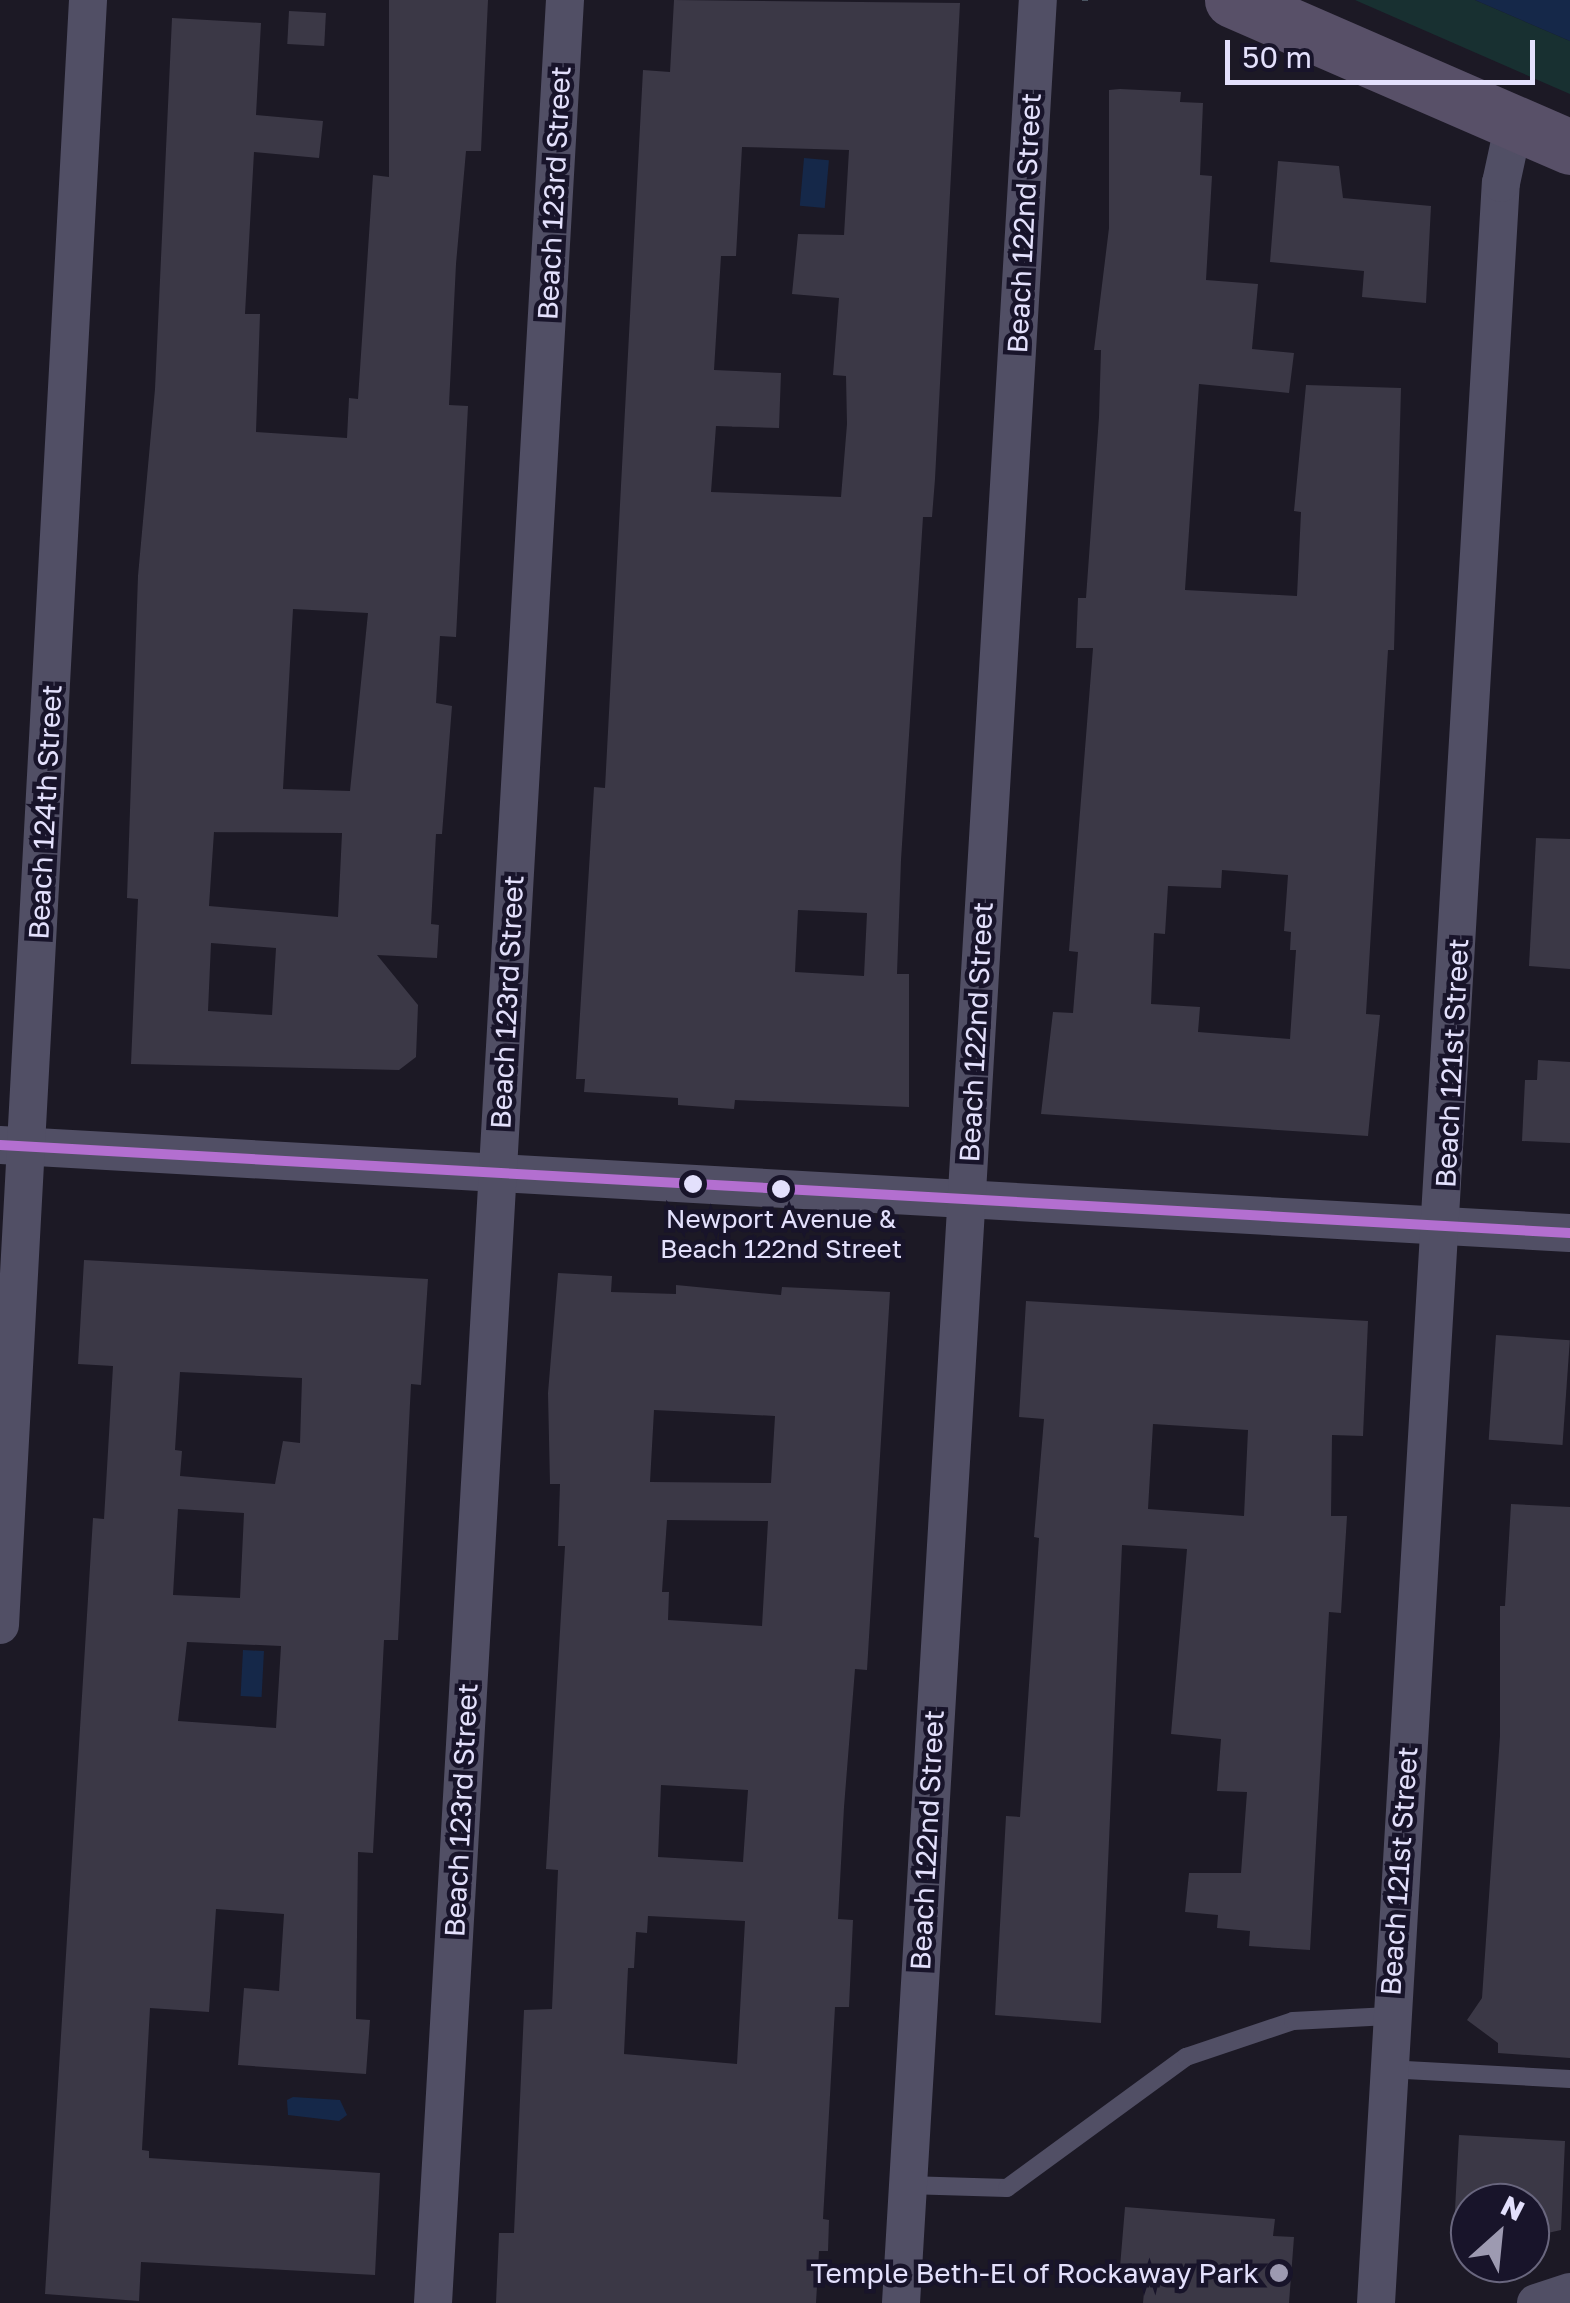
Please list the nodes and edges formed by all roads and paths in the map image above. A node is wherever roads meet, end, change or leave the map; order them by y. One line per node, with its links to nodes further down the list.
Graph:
1 (88, 0): 7 (street, Beach 124th Street)
2 (565, 0): 8 (street, Beach 123rd Street)
3 (1038, 0): 9 (street, Beach 122nd Street)
4 (1232, 0): 5 (main road)
5 (1514, 123): 6 (main road); 10 (street, Beach 121st Street)
6 (1570, 148)
7 (14, 1146): 8 (street); 12 (street, Beach 124th Street)
8 (498, 1173): 9 (street); 18 (street, Beach 123rd Street)
9 (966, 1199): 10 (street); 16 (street, Beach 122nd Street)
10 (1442, 1226): 11 (street); 13 (street, Beach 121st Street)
11 (1570, 1234)
12 (0, 1624)
13 (1389, 2016): 14 (street, Beach 121st Street); 16 (lane)
14 (1387, 2070): 15 (lane); 20 (street, Beach 121st Street)
15 (1570, 2080)
16 (906, 2185): 19 (street, Beach 122nd Street)
17 (1570, 2292): 21 (street)
18 (433, 2303)
19 (901, 2303)
20 (1376, 2303)
21 (1536, 2303)

